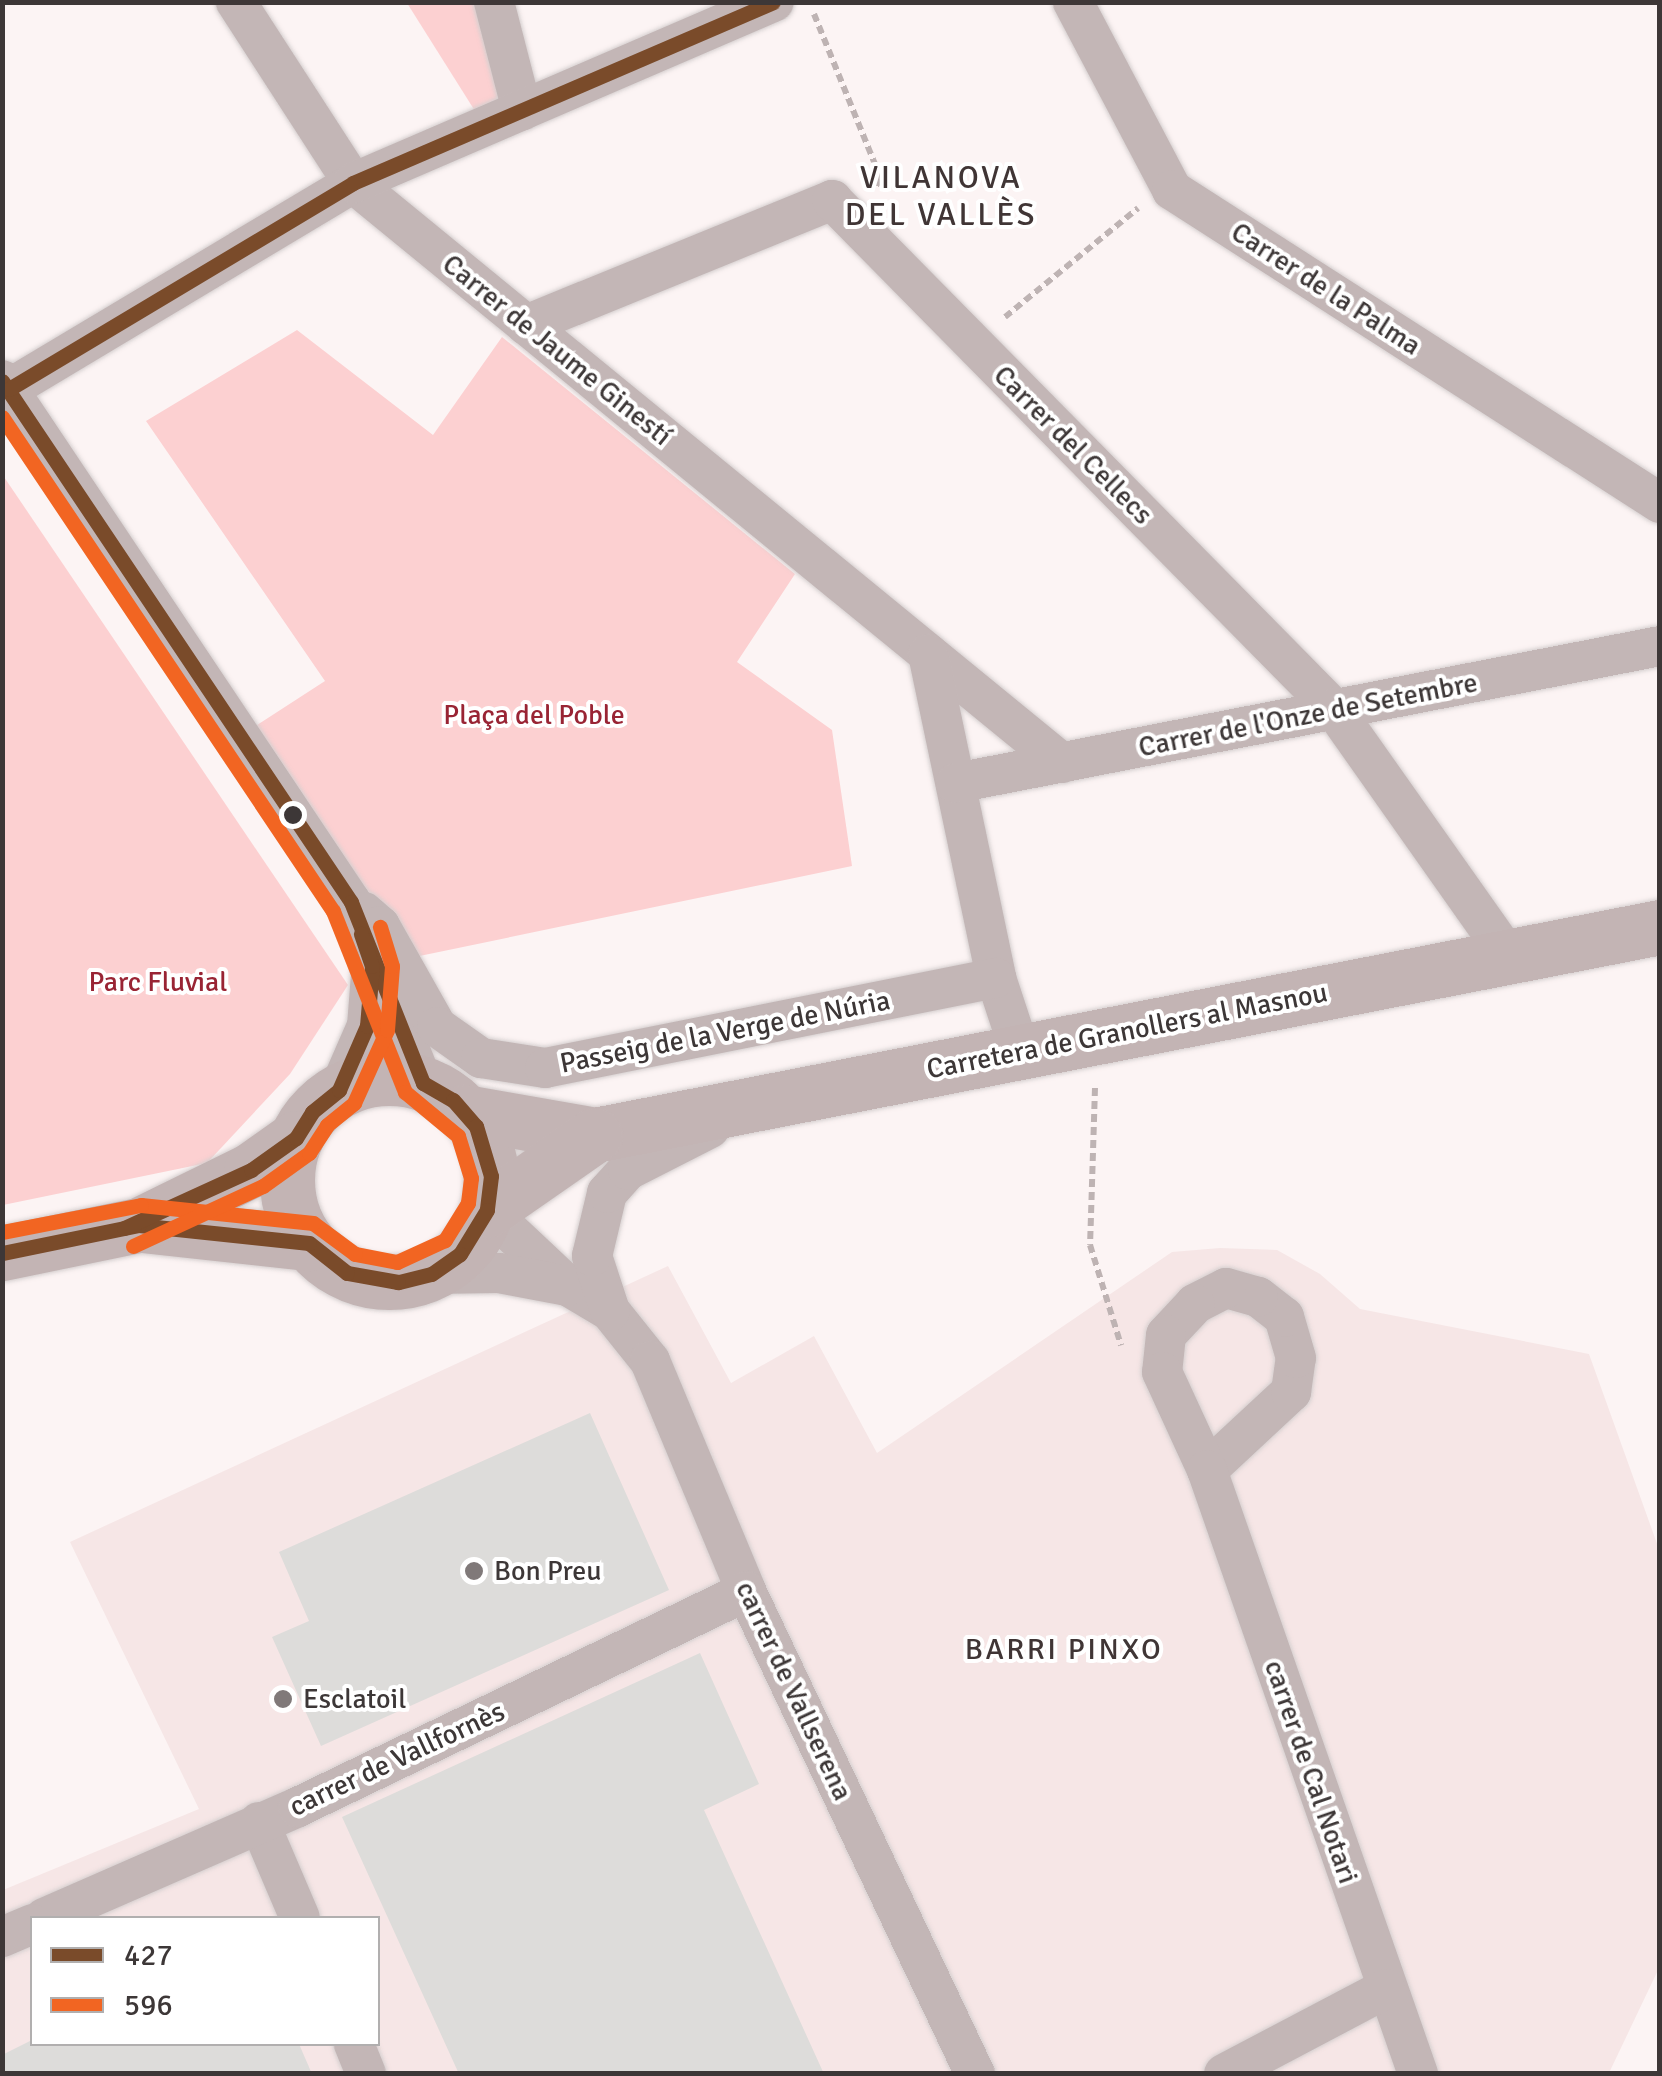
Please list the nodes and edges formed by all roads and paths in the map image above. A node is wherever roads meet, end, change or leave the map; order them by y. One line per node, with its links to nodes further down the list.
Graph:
1 (236, 2): 7 (street, Carrer de Jaume Ginestí)
2 (494, 2): 6 (street)
3 (774, 2): 6 (street)
4 (809, 2): 9 (path)
5 (1073, 2): 8 (street, Carrer de la Palma)
6 (522, 110): 7 (street)
7 (353, 183): 10 (street, Carrer de Jaume Ginestí); 12 (street)
8 (1168, 183): 11 (path); 13 (street, Carrer de la Palma)
9 (852, 221): 10 (street, Carrer del Cellecs); 11 (street, Carrer del Cellecs)
10 (526, 325): 15 (street, Carrer de Jaume Ginestí)
11 (973, 344): 16 (street, Carrer del Cellecs)
12 (6, 384): 19 (street)
13 (1660, 503)
14 (1660, 646): 16 (street, Carrer de l'Onze de Setembre)
15 (928, 654): 17 (street, Carrer de Jaume Ginestí); 18 (street)
16 (1334, 709): 17 (street, Carrer de l'Onze de Setembre); 21 (street, Carrer del Cellecs)
17 (1062, 762): 18 (street, Carrer de l'Onze de Setembre)
18 (956, 783): 23 (street)
19 (351, 902): 22 (street); 23 (street, Passeig de la Verge de Núria)
20 (1660, 927): 21 (main road, Carretera de Granollers al Masnou)
21 (1510, 957): 24 (main road, Carretera de Granollers al Masnou)
22 (372, 966): 26 (street); 27 (street)
23 (996, 978): 25 (street)
24 (1096, 1036): 25 (main road, Carretera de Granollers al Masnou); 38 (path)
25 (1020, 1051): 28 (main road, Carretera de Granollers al Masnou)
26 (339, 1090): 27 (main road); 30 (main road)
27 (444, 1097): 29 (main road, Carretera de Granollers al Masnou); 31 (main road)
28 (766, 1104): 29 (main road, Carretera de Granollers al Masnou); 37 (street, carrer de Vallserena)
29 (596, 1135): 31 (main road, Carretera de Granollers al Masnou)
30 (296, 1138): 32 (main road); 33 (main road)
31 (487, 1210): 35 (main road); 36 (street, carrer de Vallserena)
32 (140, 1225): 33 (main road); 34 (main road)
33 (309, 1243): 35 (main road)
34 (2, 1253)
35 (431, 1274): 36 (street, carrer de Vallserena)
36 (568, 1286): 37 (street, carrer de Vallserena)
37 (610, 1311): 40 (street, carrer de Vallserena)
38 (1162, 1372): 39 (street, carrer de Cal Notari); 39 (street)
39 (1207, 1470): 46 (street, carrer de Cal Notari)
40 (746, 1591): 41 (street, carrer de Vallfornès); 49 (street, carrer de Vallserena)
41 (259, 1822): 42 (street, carrer de Vallfornès); 43 (street)
42 (48, 1916)
43 (299, 1916)
44 (30, 1925): 45 (street)
45 (2, 1937)
46 (1385, 1989): 50 (street); 51 (street, carrer de Cal Notari)
47 (355, 2046): 48 (street)
48 (366, 2074)
49 (976, 2074)
50 (1224, 2074)
51 (1418, 2074)

